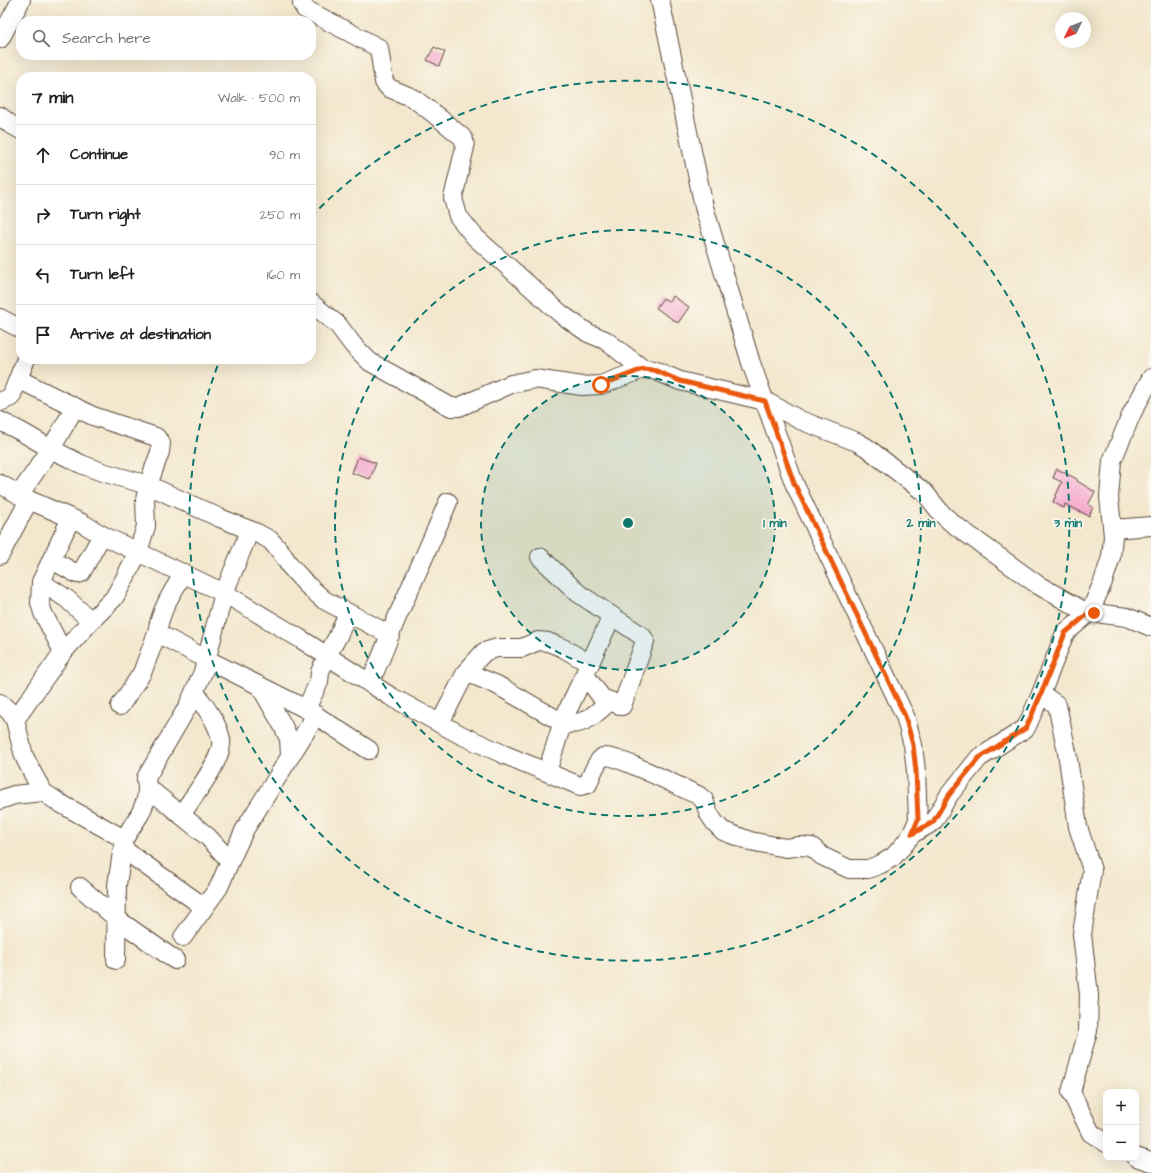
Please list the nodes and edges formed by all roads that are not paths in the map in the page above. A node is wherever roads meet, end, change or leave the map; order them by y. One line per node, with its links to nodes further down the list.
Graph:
1 (21, 0): 4 (street)
2 (303, 0): 11 (street)
3 (660, 0): 14 (street)
4 (0, 39)
5 (0, 116): 6 (street)
6 (16, 127)
7 (316, 307): 11 (street)
8 (0, 318): 9 (street)
9 (16, 326)
10 (24, 364): 13 (street)
11 (643, 369): 14 (street)
12 (1151, 378): 25 (street)
13 (18, 379): 15 (street); 16 (street)
14 (765, 401): 35 (street); 65 (street)
15 (0, 402)
16 (75, 407): 18 (street); 20 (street)
17 (0, 421): 18 (street)
18 (51, 449): 20 (street); 21 (street)
19 (0, 484): 21 (street)
20 (148, 485): 26 (street); 28 (street)
21 (24, 497): 23 (street); 29 (street)
22 (448, 502): 41 (street)
23 (71, 518): 27 (street); 31 (street)
24 (1151, 526): 25 (street)
25 (1112, 529): 35 (street)
26 (250, 530): 34 (street); 36 (street)
27 (102, 535): 28 (street); 31 (street)
28 (138, 552): 32 (street); 38 (street)
29 (0, 555)
30 (540, 556): 37 (street)
31 (52, 560): 33 (street)
32 (184, 573): 34 (street); 40 (street)
33 (41, 582): 38 (street); 42 (street)
34 (224, 593): 43 (street); 44 (street)
35 (1090, 612): 39 (street); 50 (street)
36 (348, 613): 41 (street); 43 (street)
37 (612, 616): 45 (street); 51 (street)
38 (91, 621): 42 (street)
39 (1151, 627)
40 (157, 633): 44 (street); 53 (street)
41 (390, 635): 47 (street)
42 (63, 652): 55 (street)
43 (327, 656): 47 (street); 54 (street)
44 (206, 659): 48 (street); 49 (street)
45 (587, 670): 46 (street); 51 (street); 57 (street)
46 (466, 672): 56 (street); 57 (street)
47 (370, 683): 56 (street)
48 (260, 686): 54 (street); 59 (street)
49 (194, 692): 61 (street); 64 (street)
50 (1041, 694): 65 (street); 74 (street)
51 (610, 701): 57 (street)
52 (0, 703): 55 (street)
53 (120, 706)
54 (311, 712): 58 (street); 59 (street)
55 (15, 720): 62 (street)
56 (440, 723): 60 (street)
57 (562, 723): 60 (street)
58 (369, 750)
59 (290, 755): 67 (street)
60 (547, 772): 65 (street)
61 (147, 787): 64 (street); 66 (street)
62 (43, 792): 63 (street); 66 (street)
63 (0, 800)
64 (181, 815): 67 (street)
65 (912, 834)
66 (123, 844): 69 (street); 70 (street)
67 (230, 861): 69 (street)
68 (80, 887): 70 (street)
69 (204, 907): 71 (street)
70 (117, 919): 72 (street); 73 (street)
71 (183, 938)
72 (116, 960)
73 (175, 960)
74 (1103, 1141)
75 (1139, 1158): 76 (street)
76 (1151, 1162)

